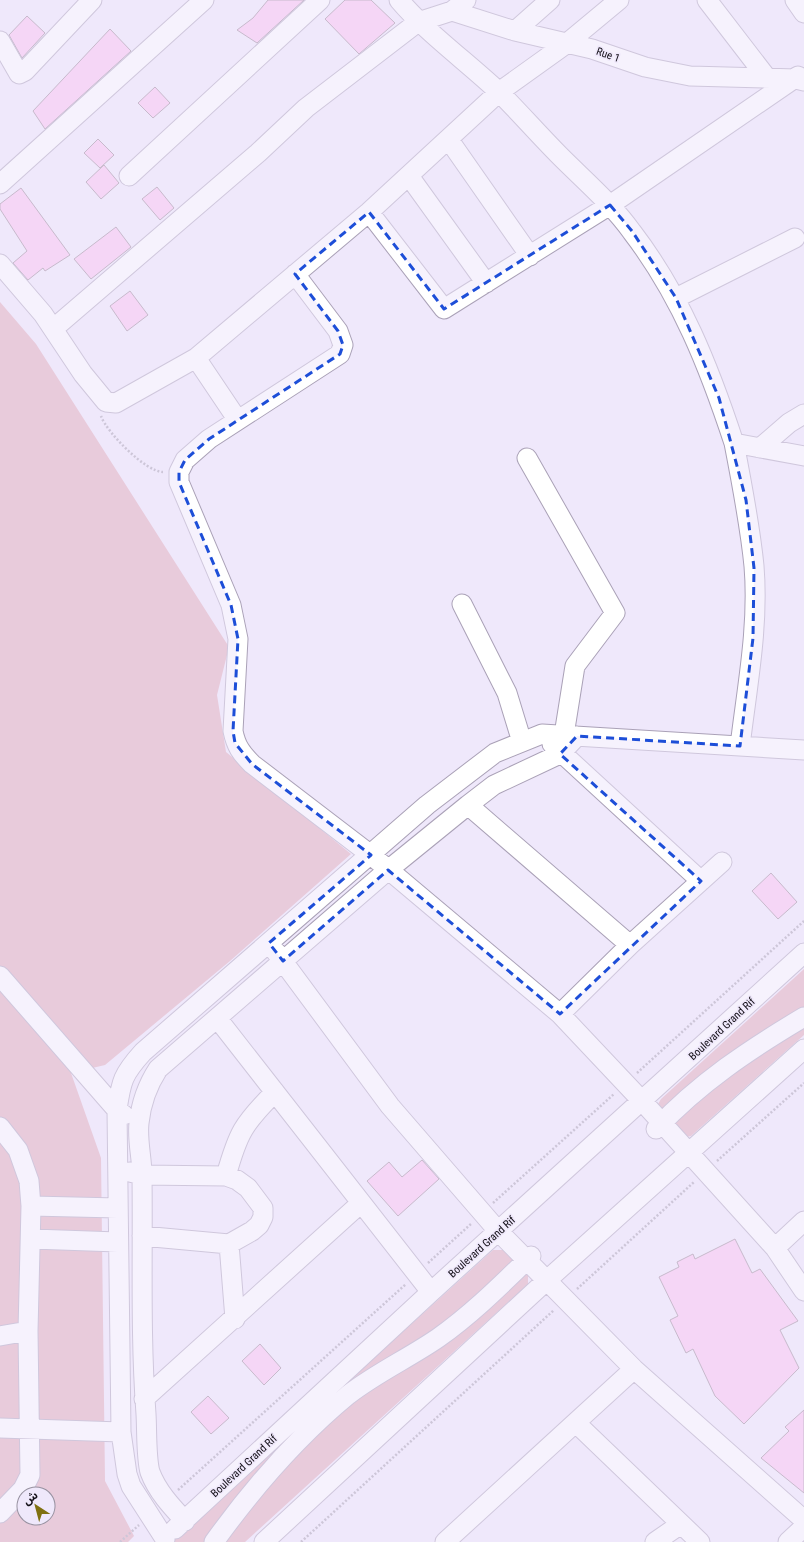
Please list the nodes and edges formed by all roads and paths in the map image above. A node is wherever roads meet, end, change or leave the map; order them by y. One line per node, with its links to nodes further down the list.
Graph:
1 (92, 0): 13 (street)
2 (204, 0): 21 (street)
3 (320, 0): 19 (street)
4 (399, 0): 11 (street)
5 (707, 0): 15 (street)
6 (795, 0): 10 (street)
7 (545, 2): 12 (street)
8 (605, 3): 14 (street)
9 (459, 6): 11 (street, Rue 1); 12 (street, Rue 1)
10 (804, 13)
11 (418, 22): 17 (street); 30 (street, Rue 1)
12 (514, 31): 14 (street, Rue 1)
13 (0, 41)
14 (566, 44): 15 (street, Rue 1); 17 (street)
15 (767, 78): 16 (street, Rue 1)
16 (802, 79): 22 (street)
17 (499, 92): 18 (street); 22 (street)
18 (449, 140): 20 (street); 25 (street)
19 (129, 176)
20 (410, 176): 23 (street); 28 (street)
21 (0, 184)
22 (610, 205): 25 (street); 29 (street)
23 (369, 212): 27 (street); 28 (street)
24 (795, 238): 29 (street)
25 (530, 256): 28 (street)
26 (3, 274): 30 (street)
27 (296, 274): 31 (street); 34 (street)
28 (486, 283)
29 (676, 298): 35 (street)
30 (53, 329): 32 (street)
31 (196, 358): 32 (street); 34 (street)
32 (102, 398): 39 (path)
33 (804, 414): 36 (street)
34 (238, 419): 39 (street)
35 (734, 443): 36 (street); 44 (street)
36 (760, 448): 37 (street)
37 (804, 456)
38 (527, 458): 42 (street)
39 (179, 472): 48 (street)
40 (462, 604): 43 (street)
41 (542, 734): 42 (street); 43 (street); 46 (street)
42 (570, 736): 44 (street); 46 (street)
43 (522, 742): 48 (street)
44 (740, 746): 45 (street)
45 (804, 750)
46 (560, 754): 47 (street); 51 (street)
47 (468, 805): 50 (street); 54 (street)
48 (370, 854): 50 (street); 53 (street)
49 (722, 862): 51 (street)
50 (388, 870): 56 (street); 58 (street)
51 (701, 881): 54 (street)
52 (804, 921): 62 (path)
53 (269, 943): 56 (street); 66 (street)
54 (630, 945): 58 (street)
55 (804, 954): 65 (street, Boulevard Grand Rif)
56 (283, 961): 60 (street); 78 (street)
57 (0, 976): 66 (street)
58 (560, 1014): 62 (street)
59 (804, 1017): 68 (street)
60 (217, 1018): 64 (street); 67 (street)
61 (804, 1049): 70 (street)
62 (625, 1083): 65 (street); 78 (path)
63 (804, 1083): 72 (path)
64 (276, 1092): 74 (street); 75 (street)
65 (643, 1102): 68 (street); 80 (street, Boulevard Grand Rif)
66 (117, 1110): 67 (street); 71 (street)
67 (139, 1124): 73 (street)
68 (659, 1126): 70 (street)
69 (0, 1127): 76 (street)
70 (688, 1153): 72 (street); 88 (street)
71 (117, 1169): 73 (street); 77 (street)
72 (706, 1172): 85 (street); 91 (path)
73 (142, 1175): 74 (street); 81 (street)
74 (226, 1176): 84 (street)
75 (361, 1203): 87 (street); 92 (street)
76 (31, 1206): 77 (street); 82 (street)
77 (118, 1208): 83 (street)
78 (482, 1213): 80 (street); 87 (path)
79 (804, 1221): 85 (street)
80 (499, 1232): 86 (street); 90 (street, Boulevard Grand Rif)
81 (142, 1236): 84 (street); 96 (street)
82 (32, 1239): 83 (street); 93 (street)
83 (118, 1242): 100 (street)
84 (229, 1244): 92 (street)
85 (775, 1248): 89 (street)
86 (528, 1258): 88 (street); 110 (street)
87 (417, 1273): 90 (street); 101 (path)
88 (546, 1281): 91 (street); 111 (street)
89 (804, 1291)
90 (431, 1292): 105 (street, Boulevard Grand Rif)
91 (565, 1300): 95 (street); 112 (path)
92 (235, 1318): 96 (street)
93 (28, 1331): 94 (street); 99 (street)
94 (0, 1336)
95 (634, 1370): 97 (street); 104 (street)
96 (144, 1399): 101 (street)
97 (576, 1423): 106 (street); 113 (street)
98 (0, 1428): 99 (street)
99 (31, 1429): 100 (street); 102 (street)
100 (121, 1432): 103 (street)
101 (166, 1500): 105 (street)
102 (0, 1513)
103 (149, 1515): 108 (street); 109 (path)
104 (804, 1520)
105 (185, 1521): 108 (street, Boulevard Grand Rif)
106 (681, 1524): 114 (street); 115 (street)
107 (804, 1526): 116 (street)
108 (163, 1540)
109 (120, 1542)
110 (214, 1542)
111 (264, 1542)
112 (301, 1542)
113 (445, 1542)
114 (655, 1542)
115 (700, 1542)
116 (788, 1542)

